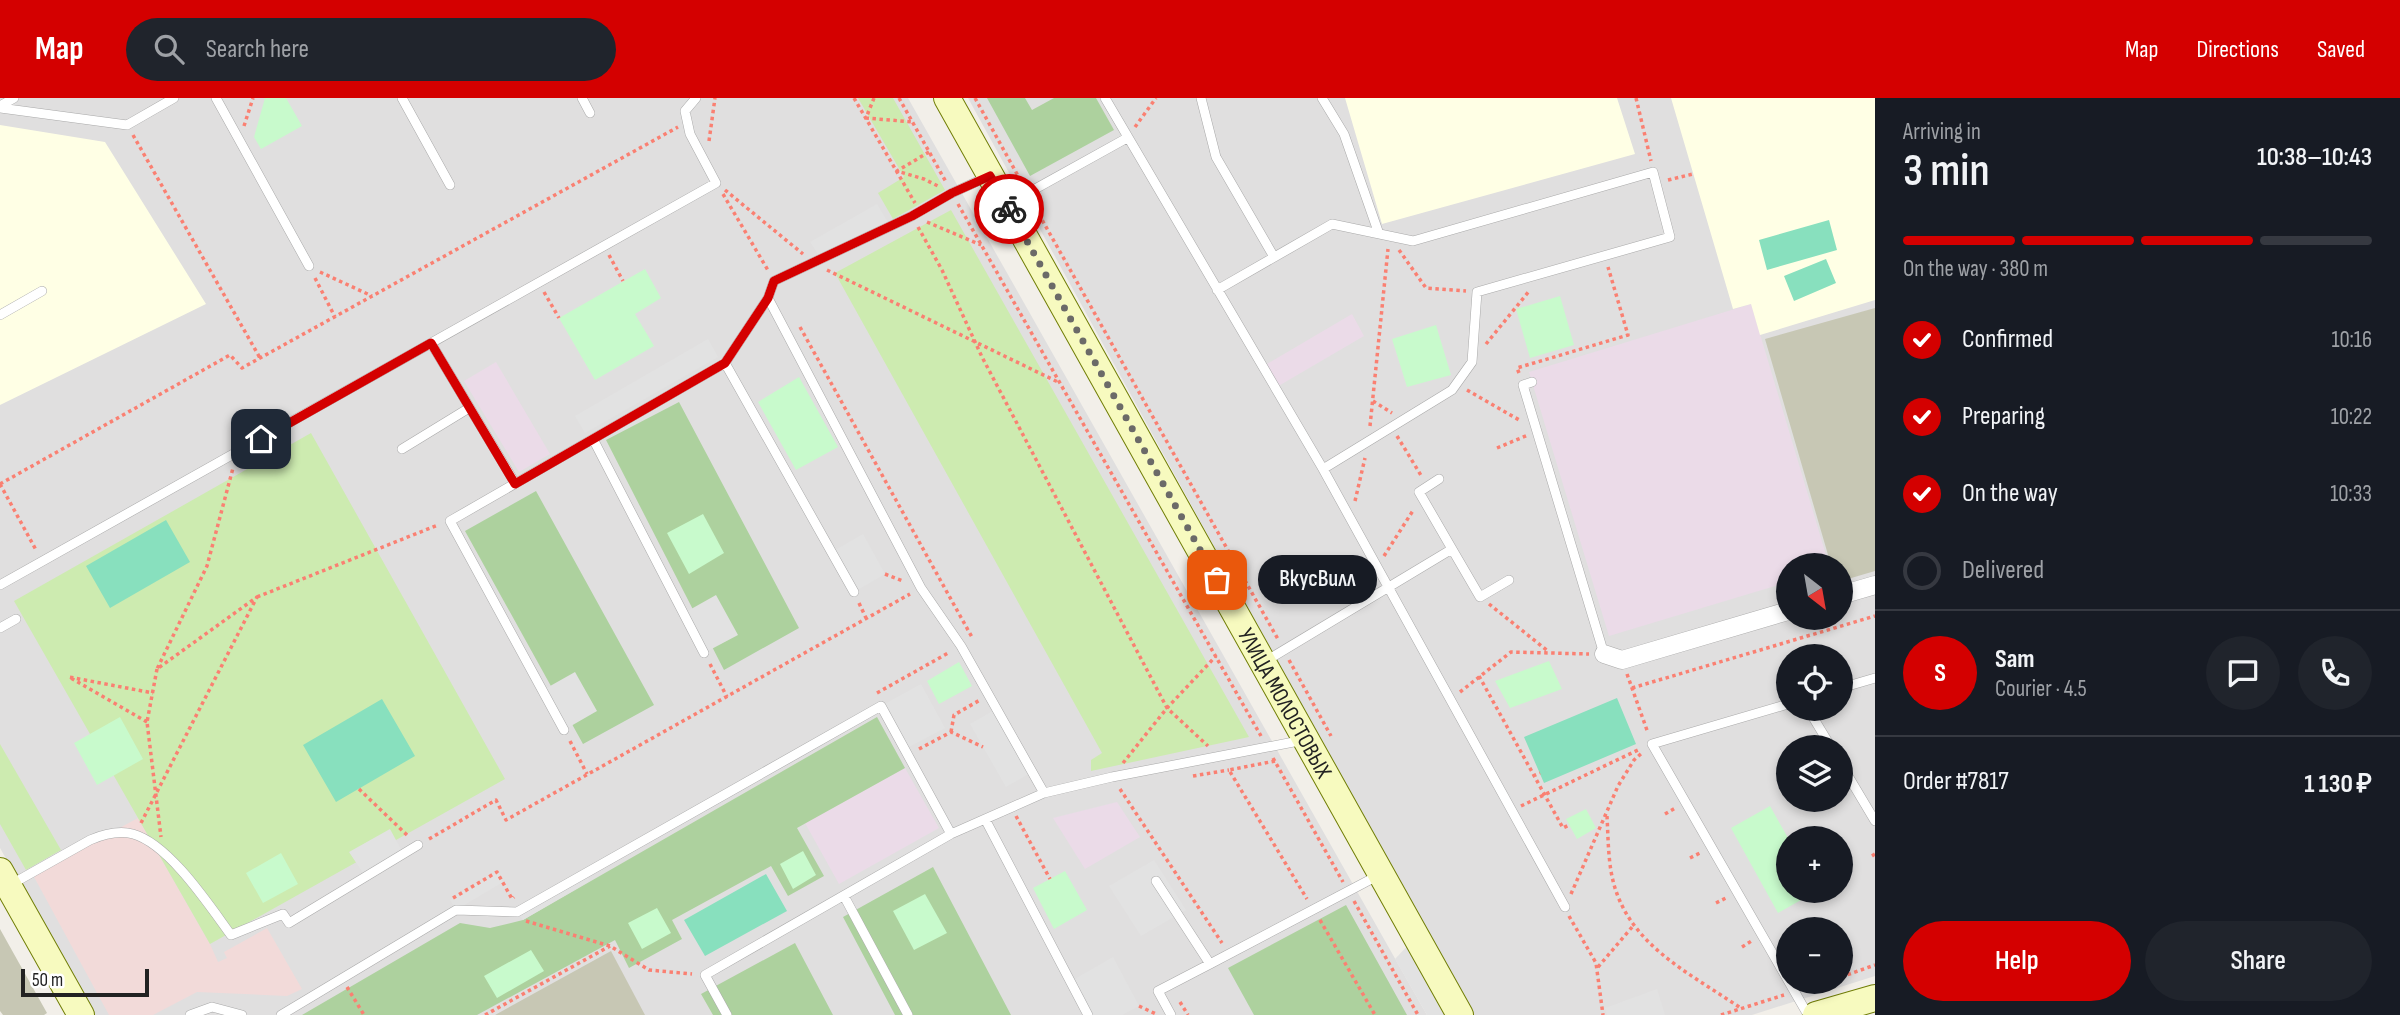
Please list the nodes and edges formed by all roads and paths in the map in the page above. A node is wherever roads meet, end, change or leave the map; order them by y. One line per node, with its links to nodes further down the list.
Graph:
1 (14, 98): 18 (lane)
2 (174, 98): 23 (lane)
3 (216, 98): 25 (lane)
4 (253, 98): 25 (path)
5 (402, 98): 34 (lane)
6 (582, 98): 19 (lane)
7 (696, 98): 22 (lane)
8 (715, 98): 27 (path)
9 (854, 98): 20 (path)
10 (874, 98): 20 (path)
11 (899, 98): 21 (path)
12 (947, 98): 31 (street, УЛИЦА МОЛОСТОВЫХ)
13 (1105, 98): 24 (lane)
14 (1156, 98): 24 (path)
15 (1201, 98): 43 (lane)
16 (1322, 98): 38 (lane)
17 (1636, 98): 29 (path)
18 (0, 107): 23 (lane)
19 (590, 113)
20 (866, 118): 21 (path); 28 (path)
21 (913, 122): 26 (path)
22 (686, 123): 27 (lane); 53 (path)
23 (127, 125): 61 (path)
24 (1127, 138): 36 (lane); 50 (lane)
25 (240, 141): 45 (lane)
26 (929, 152): 28 (path); 35 (path)
27 (706, 163): 32 (lane)
28 (897, 171): 35 (path); 37 (path)
29 (1653, 172): 33 (lane); 39 (lane)
30 (1693, 174): 33 (path)
31 (990, 176): 35 (lane); 36 (street, УЛИЦА МОЛОСТОВЫХ)
32 (716, 183): 40 (lane); 44 (path); 48 (path)
33 (1656, 183): 42 (lane)
34 (450, 185)
35 (952, 193): 37 (lane); 41 (path)
36 (1007, 205): 107 (street, УЛИЦА МОЛОСТОВЫХ)
37 (916, 214): 41 (path); 44 (lane); 59 (path)
38 (1378, 234): 39 (lane); 43 (lane)
39 (1390, 237): 52 (path); 67 (path)
40 (604, 246): 47 (path); 49 (lane)
41 (982, 246): 64 (path)
42 (1604, 256): 46 (lane); 66 (path)
43 (1273, 257): 50 (lane)
44 (815, 263): 48 (lane); 59 (path)
45 (309, 266): 53 (path); 56 (path)
46 (1542, 274): 52 (lane); 62 (path)
47 (623, 281)
48 (774, 281): 54 (lane)
49 (539, 283): 57 (path); 60 (lane)
50 (1217, 290): 77 (lane)
51 (42, 291): 55 (lane)
52 (1476, 292): 62 (lane)
53 (372, 296): 56 (path)
54 (768, 298): 63 (lane); 91 (lane)
55 (0, 315)
56 (335, 317): 61 (path)
57 (559, 318)
58 (794, 318): 100 (path)
59 (973, 340): 64 (path); 118 (path)
60 (431, 343): 68 (lane); 76 (lane)
61 (260, 358): 85 (path)
62 (1472, 362): 65 (lane)
63 (725, 363): 72 (lane); 93 (lane)
64 (1062, 384): 105 (path)
65 (1456, 384): 69 (lane); 71 (path)
66 (1527, 384): 71 (lane)
67 (1373, 401): 69 (path); 73 (path)
68 (469, 408): 74 (lane); 79 (lane)
69 (1404, 421): 70 (lane)
70 (1392, 428): 73 (lane); 80 (path)
71 (1537, 431): 75 (path); 104 (lane)
72 (593, 439): 79 (lane); 102 (lane)
73 (1369, 441): 77 (lane); 82 (path)
74 (402, 449)
75 (1497, 449)
76 (237, 453): 85 (lane); 108 (path)
77 (1323, 469): 82 (lane)
78 (1439, 480): 80 (lane)
79 (515, 484): 83 (lane)
80 (1428, 486): 81 (lane)
81 (1422, 497): 84 (lane); 86 (path)
82 (1351, 519): 86 (lane)
83 (450, 521): 94 (path); 121 (lane)
84 (1452, 549): 90 (lane); 95 (lane)
85 (43, 561): 88 (lane)
86 (1377, 566): 90 (lane)
87 (1509, 580): 95 (lane)
88 (0, 585)
89 (1875, 585): 92 (street)
90 (1389, 587): 107 (lane); 117 (lane)
91 (921, 588): 101 (lane); 116 (path)
92 (1853, 591)
93 (854, 592)
94 (257, 597): 108 (path); 138 (path)
95 (1480, 597): 103 (path)
96 (1776, 615): 106 (street)
97 (1875, 615): 112 (path)
98 (16, 619): 99 (lane)
99 (0, 628)
100 (977, 645)
101 (961, 646): 114 (path); 115 (lane)
102 (704, 653): 116 (path)
103 (1550, 653): 104 (path); 109 (path)
104 (1604, 654): 106 (street)
105 (1216, 656): 118 (path); 126 (path)
106 (1622, 660): 112 (path)
107 (1262, 663): 123 (street, УЛИЦА МОЛОСТОВЫХ)
108 (157, 669): 113 (path)
109 (1479, 676): 117 (path); 133 (path)
110 (1875, 678): 111 (lane)
111 (1853, 684)
112 (1632, 688): 124 (path)
113 (152, 693): 120 (path); 120 (path)
114 (876, 694)
115 (988, 695): 122 (path); 137 (lane)
116 (727, 697): 132 (path)
117 (1451, 701): 141 (lane)
118 (1167, 708): 129 (path); 134 (path)
119 (1776, 708): 124 (lane)
120 (147, 722): 138 (path)
121 (564, 730): 132 (path)
122 (951, 732): 125 (path); 128 (path)
123 (1306, 740): 126 (lane); 150 (street, УЛИЦА МОЛОСТОВЫХ)
124 (1652, 744): 142 (path); 164 (lane)
125 (983, 747)
126 (1268, 748): 129 (lane); 130 (path)
127 (1640, 750): 139 (path)
128 (908, 754): 146 (lane); 170 (lane)
129 (1220, 758): 134 (lane)
130 (1275, 761): 154 (path); 159 (path)
131 (1540, 773): 133 (path)
132 (587, 775): 148 (path)
133 (1533, 776): 139 (path)
134 (1112, 777): 137 (lane); 163 (path)
135 (1853, 784): 144 (lane)
136 (359, 789): 148 (path)
137 (1044, 793): 140 (lane)
138 (156, 794): 147 (path); 149 (path)
139 (1544, 796): 141 (path); 145 (path)
140 (1011, 808): 143 (lane); 152 (path)
141 (1511, 810): 158 (lane)
142 (1607, 814): 158 (path); 161 (path)
143 (985, 819): 146 (lane); 185 (lane)
144 (1875, 821)
145 (1569, 825)
146 (951, 834): 156 (lane)
147 (135, 835): 149 (lane); 151 (lane)
148 (418, 845): 149 (lane)
149 (164, 855)
150 (1381, 874): 154 (lane); 190 (street, УЛИЦА МОЛОСТОВЫХ)
151 (4, 879): 177 (street)
152 (1050, 879)
153 (1156, 881): 165 (lane)
154 (1349, 891): 159 (lane); 189 (path)
155 (524, 892): 157 (path)
156 (844, 896): 169 (lane); 184 (lane)
157 (450, 900)
158 (1564, 907): 167 (path)
159 (1314, 910): 163 (lane); 188 (path)
160 (523, 920): 162 (path)
161 (1633, 926): 167 (path); 175 (path)
162 (610, 946): 169 (path); 182 (path)
163 (1229, 954): 165 (lane)
164 (1776, 962)
165 (1210, 964): 187 (lane)
166 (1875, 965): 168 (path)
167 (1597, 968): 191 (path)
168 (1853, 973)
169 (705, 975): 183 (lane)
170 (342, 978): 180 (lane); 181 (path)
171 (1787, 994): 175 (path)
172 (1794, 994): 193 (lane)
173 (1875, 998): 176 (street)
174 (1139, 1006): 186 (path)
175 (1742, 1009): 192 (path)
176 (1845, 1011): 194 (street)
177 (81, 1015)
178 (190, 1015): 179 (lane)
179 (242, 1015)
180 (281, 1015)
181 (364, 1015)
182 (485, 1015)
183 (727, 1015)
184 (908, 1015)
185 (1088, 1015)
186 (1158, 1015)
187 (1171, 1015)
188 (1375, 1015)
189 (1418, 1015)
190 (1460, 1015)
191 (1603, 1015)
192 (1721, 1015)
193 (1808, 1015)
194 (1815, 1015)

